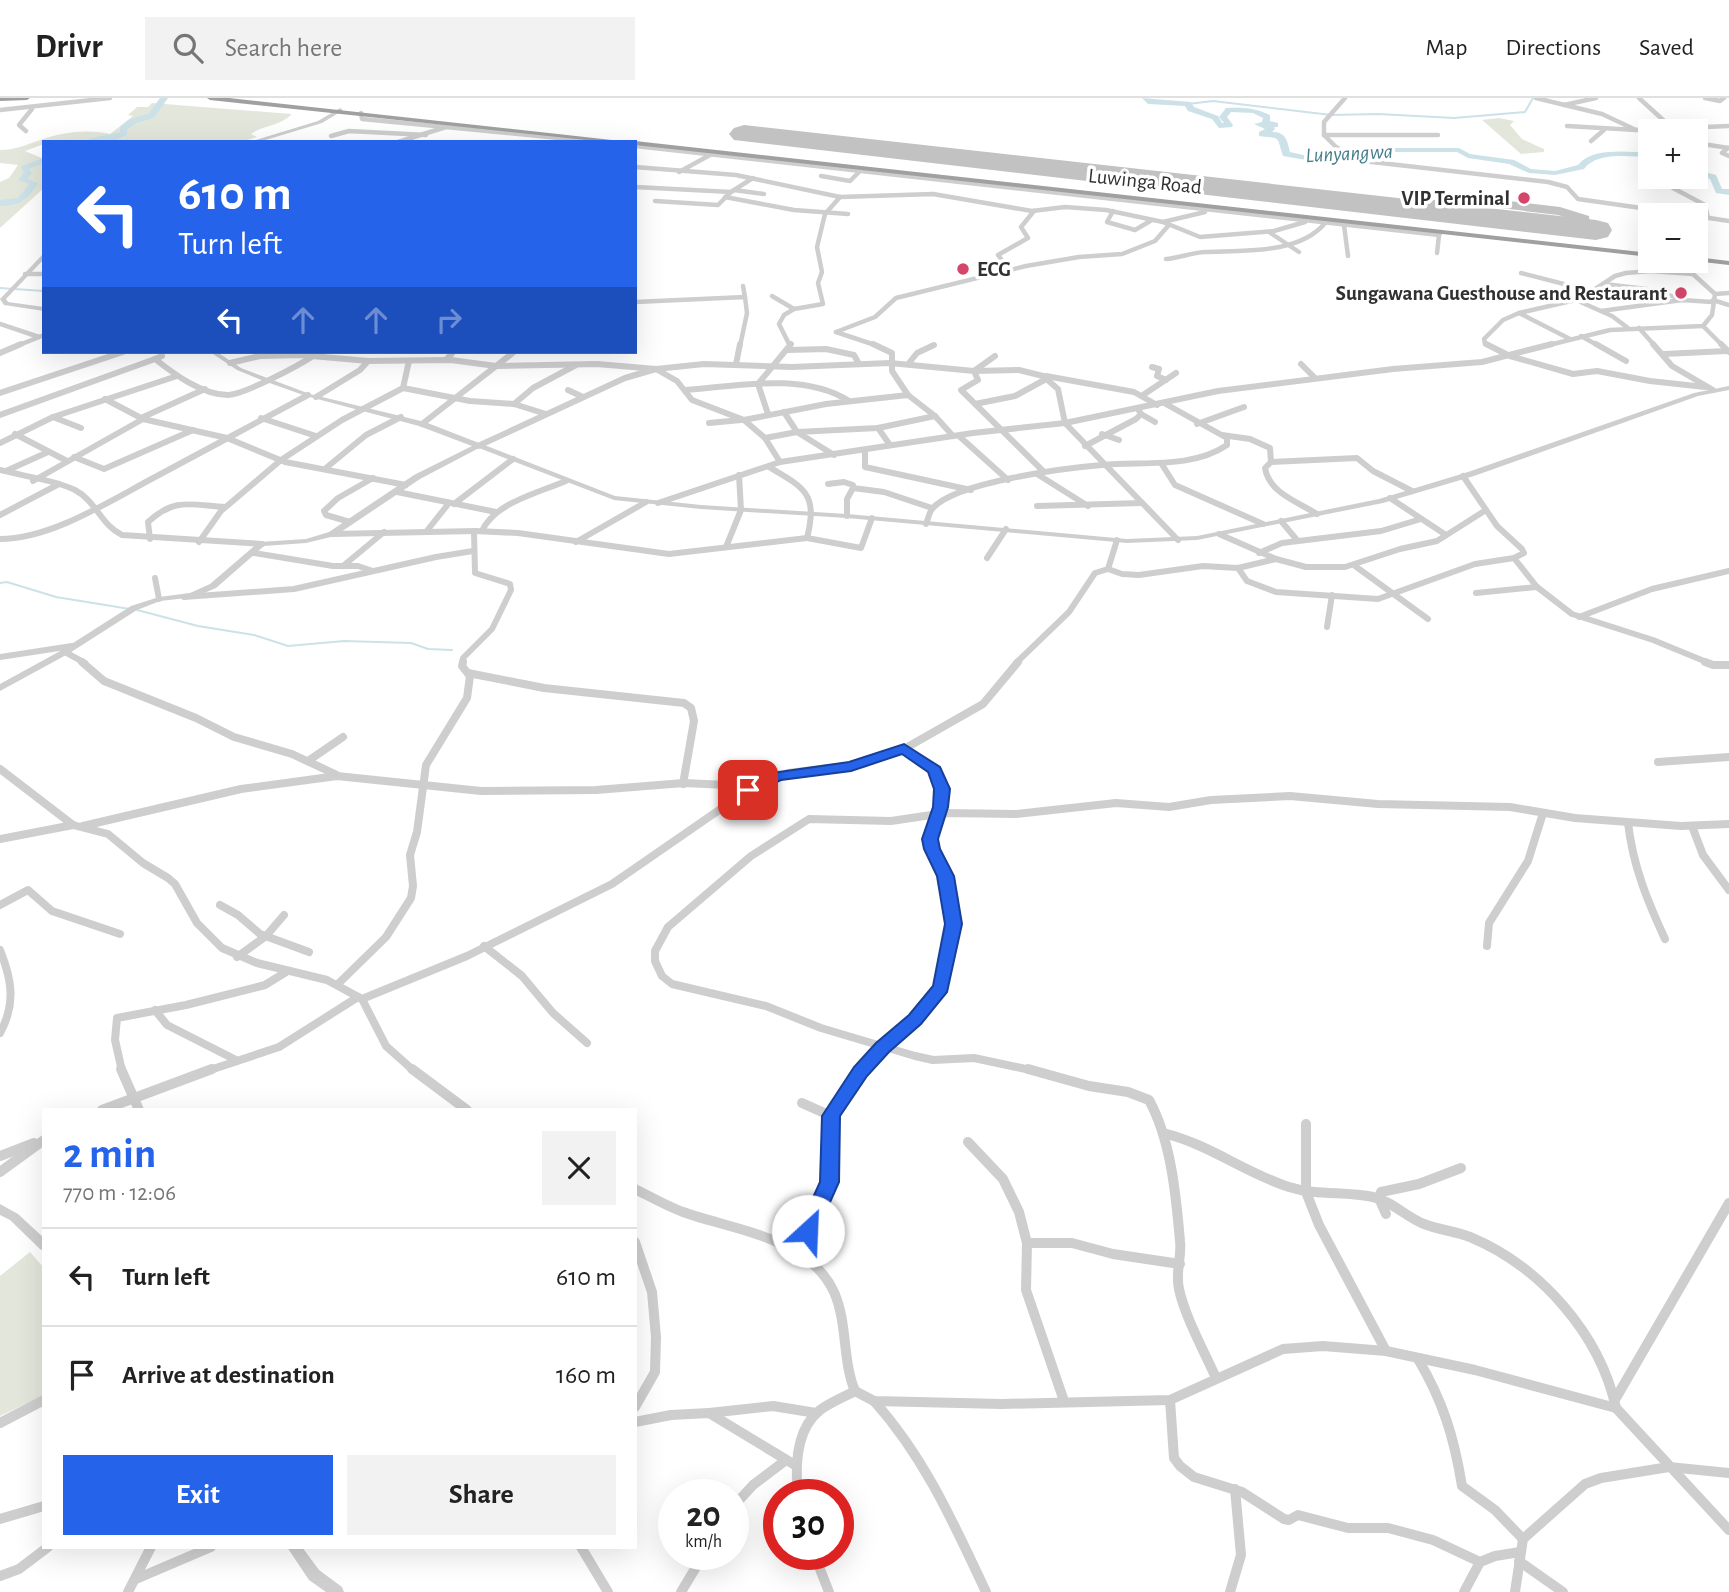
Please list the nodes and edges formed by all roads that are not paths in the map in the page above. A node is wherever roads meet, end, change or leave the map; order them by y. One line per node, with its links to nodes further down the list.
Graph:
1 (27, 98): 10 (highway)
2 (110, 98): 12 (street)
3 (210, 98): 14 (highway)
4 (1345, 98): 24 (street)
5 (1536, 98): 11 (street)
6 (1595, 98): 11 (street)
7 (1639, 98): 15 (street)
8 (1705, 98): 9 (street)
9 (1724, 98)
10 (0, 99)
11 (1561, 106): 21 (street)
12 (32, 109): 13 (street); 22 (street)
13 (0, 110)
14 (341, 110): 16 (highway); 28 (street)
15 (1661, 119)
16 (449, 125): 23 (street); 27 (highway)
17 (1567, 126): 20 (street)
18 (1729, 126): 19 (street)
19 (1708, 128)
20 (1604, 130): 21 (street); 32 (street)
21 (1636, 130)
22 (26, 131)
23 (426, 135): 26 (street); 29 (street)
24 (1324, 135): 25 (street); 64 (street)
25 (1438, 135)
26 (331, 136)
27 (562, 138): 30 (street); 31 (highway)
28 (260, 140)
29 (406, 140)
30 (581, 140)
31 (594, 140)
32 (1591, 141)
33 (637, 144): 37 (street)
34 (637, 144): 39 (highway, Luwinga Road)
35 (1708, 144): 36 (street)
36 (1728, 148): 38 (street)
37 (710, 155): 39 (street); 42 (street)
38 (1729, 156)
39 (829, 167): 41 (street); 43 (street); 45 (highway, Luwinga Road)
40 (637, 169): 42 (street)
41 (859, 172): 43 (street); 45 (street)
42 (679, 173): 44 (street)
43 (821, 176): 49 (street)
44 (753, 178): 48 (street); 49 (street)
45 (941, 178): 50 (highway, Luwinga Road); 52 (street)
46 (637, 187): 48 (street)
47 (1675, 189): 61 (street)
48 (732, 191): 51 (street); 54 (street)
49 (815, 191): 55 (street)
50 (1071, 193): 53 (highway, Luwinga Road); 62 (street)
51 (764, 194)
52 (931, 194): 55 (street); 59 (street); 66 (street)
53 (1097, 196): 56 (street); 57 (highway, Luwinga Road)
54 (725, 197): 58 (street); 68 (street)
55 (840, 197): 68 (street)
56 (1115, 200): 57 (street); 67 (street)
57 (1137, 200): 60 (highway, Luwinga Road); 63 (street)
58 (655, 201)
59 (928, 202)
60 (1180, 203): 63 (street); 65 (highway, Luwinga Road)
61 (1701, 203)
62 (1065, 206): 66 (street); 67 (street)
63 (1170, 206): 65 (street)
64 (1638, 208)
65 (1215, 209): 71 (highway, Luwinga Road); 75 (street)
66 (1034, 211): 87 (street)
67 (1109, 211): 72 (street); 72 (street)
68 (826, 212): 69 (street); 106 (street)
69 (848, 214)
70 (1708, 218): 73 (street)
71 (1307, 219): 74 (street); 77 (street); 78 (highway, Luwinga Road)
72 (1152, 220): 75 (street)
73 (1729, 221)
74 (1325, 223): 76 (street); 79 (street)
75 (1166, 224): 77 (street); 137 (street)
76 (1345, 225): 78 (street); 83 (street)
77 (1269, 232): 79 (street)
78 (1440, 233): 81 (street); 82 (highway, Luwinga Road)
79 (1286, 244): 80 (street); 85 (street)
80 (1298, 252)
81 (1437, 253)
82 (1638, 254)
83 (1348, 256)
84 (42, 257): 90 (street)
85 (1166, 259)
86 (1708, 261): 88 (highway)
87 (1004, 263)
88 (1729, 263)
89 (1521, 273): 95 (street)
90 (25, 274): 91 (street); 103 (street)
91 (42, 274)
92 (1693, 274): 93 (street); 99 (street)
93 (1604, 284): 95 (street); 101 (street)
94 (743, 286): 98 (street)
95 (1595, 292): 100 (street)
96 (1729, 293): 99 (street)
97 (772, 296): 106 (street)
98 (745, 297): 102 (street); 140 (street)
99 (1713, 299): 101 (street); 104 (street); 110 (street)
100 (1576, 300): 107 (street); 108 (street)
101 (1682, 300): 107 (street)
102 (637, 302)
103 (2, 303): 105 (street)
104 (1729, 305)
105 (42, 309)
106 (794, 309): 117 (street)
107 (1601, 311): 111 (street)
108 (1519, 313): 115 (street); 130 (street)
109 (2, 325): 113 (street)
110 (1703, 326): 112 (street); 118 (street)
111 (1628, 328): 112 (street); 114 (street)
112 (1639, 328): 127 (street)
113 (41, 336): 119 (street)
114 (1581, 337): 115 (street); 135 (street)
115 (1570, 339): 130 (street)
116 (934, 345): 138 (street)
117 (788, 350): 141 (street); 144 (street)
118 (1728, 351): 127 (street)
119 (0, 353)
120 (117, 354): 161 (street)
121 (162, 354): 131 (street)
122 (216, 354): 136 (street)
123 (285, 354): 136 (street)
124 (302, 354): 128 (street)
125 (451, 354): 132 (street)
126 (511, 354): 143 (street)
127 (1664, 355): 158 (street)
128 (313, 356): 133 (street); 152 (street)
129 (995, 356): 147 (street)
130 (1510, 356): 151 (street); 158 (street)
131 (155, 359): 149 (street); 178 (street)
132 (446, 360): 134 (street); 143 (street)
133 (368, 361): 134 (street); 164 (street)
134 (410, 361): 155 (street)
135 (1626, 361)
136 (230, 363): 152 (street)
137 (890, 363): 138 (street); 141 (street); 162 (street)
138 (909, 363): 147 (street)
139 (578, 364): 143 (street); 146 (street); 169 (street)
140 (736, 364): 144 (street); 146 (street)
141 (859, 364): 144 (street)
142 (1301, 365): 151 (street)
143 (496, 366): 166 (street)
144 (773, 366): 154 (street)
145 (1152, 367): 153 (street)
146 (656, 369): 160 (street); 165 (street)
147 (974, 371): 150 (street); 170 (street)
148 (1176, 373): 153 (street)
149 (177, 376): 157 (street); 167 (street)
150 (1046, 377): 163 (street); 170 (street); 187 (street)
151 (1315, 378): 171 (street)
152 (266, 380): 157 (street); 164 (street)
153 (1166, 380): 163 (street)
154 (758, 384): 160 (street); 168 (street); 177 (street)
155 (403, 388): 166 (street); 172 (street)
156 (1729, 388): 158 (street)
157 (205, 389): 183 (street)
158 (1709, 389): 222 (street)
159 (568, 390): 165 (street)
160 (686, 390): 184 (street)
161 (0, 393)
162 (908, 395): 168 (street); 179 (street)
163 (1143, 395): 171 (street)
164 (312, 396): 172 (street); 182 (street)
165 (583, 397): 176 (street)
166 (456, 398): 169 (street); 188 (street)
167 (105, 399): 180 (street); 183 (street)
168 (849, 401): 174 (street)
169 (514, 404): 176 (street)
170 (975, 404): 193 (street)
171 (1160, 404): 175 (street); 189 (street)
172 (363, 407): 181 (street); 198 (street)
173 (1244, 407): 189 (street)
174 (785, 412): 177 (street); 194 (street)
175 (1140, 412): 185 (street); 187 (street); 196 (street)
176 (546, 414): 205 (street)
177 (768, 414): 184 (street)
178 (0, 415)
179 (935, 416): 191 (street); 199 (street)
180 (53, 417): 190 (street); 195 (street)
181 (401, 417): 188 (street); 218 (street)
182 (261, 418): 198 (street); 200 (street)
183 (142, 419): 192 (street); 210 (street)
184 (744, 420): 186 (street); 201 (street)
185 (1155, 422)
186 (709, 423)
187 (1065, 423): 193 (street); 206 (street)
188 (422, 424): 205 (street)
189 (1197, 424): 197 (street)
190 (81, 428)
191 (878, 428): 194 (street); 204 (street)
192 (193, 430): 200 (street); 210 (street)
193 (999, 430): 199 (street); 220 (street)
194 (797, 432): 201 (street); 209 (street)
195 (15, 434): 203 (street); 208 (street)
196 (1102, 435): 202 (street); 206 (street)
197 (1222, 435): 214 (street); 215 (street)
198 (316, 436): 212 (street)
199 (956, 436): 204 (street); 224 (street)
200 (227, 438): 212 (street); 239 (street)
201 (765, 438): 213 (street)
202 (1119, 440)
203 (0, 443)
204 (890, 445): 207 (street)
205 (478, 446): 211 (street); 229 (street)
206 (1085, 446): 216 (street)
207 (865, 450): 209 (street); 231 (street)
208 (48, 452): 210 (street); 219 (street)
209 (834, 455): 213 (street)
210 (70, 459): 225 (street)
211 (513, 459): 226 (street); 238 (street)
212 (281, 460): 218 (street); 242 (street)
213 (780, 462): 217 (street)
214 (1271, 462): 232 (street); 248 (street)
215 (1161, 463): 216 (street); 256 (street)
216 (1103, 465): 220 (street); 237 (street)
217 (769, 467): 221 (street); 247 (street)
218 (326, 468): 223 (street)
219 (3, 471): 225 (street)
220 (1040, 473): 224 (street); 241 (street)
221 (739, 475): 236 (street); 244 (street)
222 (1463, 476): 232 (street); 245 (street)
223 (373, 478): 229 (street); 254 (street)
224 (1008, 480): 231 (street)
225 (33, 481): 227 (street)
226 (566, 481): 235 (street); 246 (street)
227 (59, 484): 239 (street); 249 (street)
228 (828, 484): 230 (street)
229 (406, 485): 233 (street)
230 (853, 488): 243 (street); 250 (street)
231 (971, 490): 243 (street)
232 (1412, 491): 234 (street)
233 (397, 492): 238 (street); 254 (street)
234 (1390, 498): 248 (street); 252 (street)
235 (646, 502): 236 (street); 271 (street)
236 (658, 503): 244 (street)
237 (1142, 503): 241 (street); 268 (street)
238 (451, 504): 246 (street); 260 (street)
239 (95, 506): 264 (street); 266 (street)
240 (1037, 506): 241 (street)
241 (1088, 506)
242 (225, 507): 266 (street); 270 (street)
243 (932, 508): 255 (street)
244 (741, 510): 247 (street); 273 (street)
245 (1486, 510): 263 (street); 278 (street)
246 (496, 512): 259 (street)
247 (814, 514): 250 (street); 265 (street)
248 (1317, 514): 253 (street)
249 (0, 515)
250 (847, 516): 251 (street)
251 (872, 518): 255 (street); 265 (street)
252 (1421, 519): 263 (street); 269 (street)
253 (1281, 521): 256 (street); 269 (street)
254 (351, 522): 261 (street)
255 (926, 524): 257 (street)
256 (1263, 524): 262 (street)
257 (1006, 529): 267 (street); 277 (street)
258 (384, 531): 260 (street); 261 (street); 280 (street)
259 (478, 531): 260 (street); 271 (street); 274 (street)
260 (426, 532)
261 (332, 534): 272 (street)
262 (1219, 534): 268 (street); 276 (street)
263 (1446, 535): 281 (street)
264 (0, 538)
265 (807, 538): 273 (street)
266 (150, 539): 270 (street)
267 (1116, 540): 268 (street); 283 (street)
268 (1178, 540)
269 (1297, 540): 276 (street)
270 (199, 542): 272 (street)
271 (576, 542): 273 (street)
272 (262, 544): 275 (street)
273 (726, 547)
274 (473, 551): 284 (street); 302 (street)
275 (254, 553): 280 (street); 291 (street)
276 (1259, 553): 279 (street)
277 (987, 558)
278 (1514, 558): 287 (street); 289 (street)
279 (1276, 559): 281 (street); 282 (street)
280 (343, 566): 284 (street)
281 (1355, 566): 289 (street)
282 (1238, 568): 283 (street); 290 (street)
283 (1108, 569): 305 (street)
284 (373, 571): 291 (street)
285 (1729, 571): 293 (street)
286 (155, 578): 292 (street)
287 (1537, 587): 288 (street); 293 (street)
288 (1476, 593)
289 (1396, 594): 290 (street); 294 (street)
290 (1332, 595): 295 (street)
291 (184, 597): 292 (street)
292 (159, 599): 296 (street)
293 (1579, 617): 300 (street)
294 (1428, 619)
295 (1327, 626)
296 (75, 645): 297 (street); 298 (street)
297 (65, 652): 303 (street); 307 (street)
298 (0, 657)
299 (1729, 665): 300 (street)
300 (1713, 666): 301 (street)
301 (1729, 672)
302 (468, 673): 311 (street); 312 (street)
303 (0, 688)
304 (343, 737): 307 (street)
305 (904, 749): 313 (street); 315 (street)
306 (1729, 757): 308 (street)
307 (308, 761): 310 (street)
308 (1658, 762)
309 (0, 769): 318 (street)
310 (338, 776): 312 (street); 318 (street)
311 (683, 784): 312 (street); 313 (street)
312 (424, 787): 334 (street)
313 (748, 790): 328 (street)
314 (1543, 813): 315 (street); 316 (street); 329 (street)
315 (937, 815): 340 (street); 340 (street)
316 (1628, 822): 319 (street); 327 (street)
317 (1729, 824): 319 (street)
318 (78, 825): 320 (street); 332 (street)
319 (1692, 825): 321 (street)
320 (0, 839)
321 (1729, 890)
322 (0, 905): 325 (street)
323 (220, 905): 326 (street)
324 (284, 915): 326 (street)
325 (120, 934)
326 (266, 936): 331 (street); 332 (street)
327 (1665, 939)
328 (484, 946): 335 (street); 339 (street)
329 (1488, 946)
330 (0, 950): 337 (street)
331 (309, 952)
332 (237, 957): 333 (street)
333 (286, 972): 334 (street); 336 (street)
334 (338, 984): 335 (street)
335 (360, 998): 341 (street); 346 (street)
336 (155, 1010): 341 (street); 342 (street)
337 (4, 1021): 338 (street)
338 (0, 1033)
339 (587, 1043)
340 (883, 1047): 347 (street); 349 (street)
341 (236, 1060): 342 (street)
342 (132, 1099): 344 (street); 345 (street)
343 (802, 1103): 347 (street)
344 (107, 1108)
345 (138, 1108)
346 (464, 1108)
347 (831, 1116): 365 (street)
348 (1306, 1125): 357 (street)
349 (1163, 1133): 357 (street); 366 (street)
350 (42, 1141): 353 (street)
351 (42, 1141): 355 (street)
352 (968, 1142): 362 (street)
353 (0, 1156)
354 (1461, 1168): 358 (street)
355 (0, 1172)
356 (637, 1190): 365 (street)
357 (1306, 1192): 358 (street); 367 (street)
358 (1379, 1198): 361 (street); 375 (street)
359 (1729, 1203): 375 (street)
360 (0, 1209): 363 (street)
361 (1386, 1214)
362 (1027, 1242): 366 (street); 374 (street)
363 (42, 1244)
364 (637, 1248): 376 (street)
365 (805, 1259): 370 (street)
366 (1180, 1264): 369 (street)
367 (1386, 1351): 368 (street); 369 (street)
368 (1418, 1359): 375 (street); 390 (street)
369 (1216, 1378): 371 (street)
370 (855, 1391): 373 (street); 378 (street)
371 (1170, 1400): 374 (street); 385 (street)
372 (42, 1401): 380 (street)
373 (874, 1401): 374 (street); 407 (street)
374 (1064, 1401)
375 (1616, 1403): 382 (street)
376 (637, 1404)
377 (709, 1413): 378 (street); 379 (street); 381 (street)
378 (816, 1413): 381 (street)
379 (637, 1422)
380 (0, 1423)
381 (791, 1462): 384 (street); 386 (street)
382 (1669, 1466): 383 (street); 389 (street); 390 (street)
383 (1729, 1473)
384 (795, 1479)
385 (1235, 1489): 397 (street); 408 (street)
386 (749, 1490)
387 (42, 1507): 388 (street)
388 (0, 1519)
389 (1729, 1530)
390 (1523, 1539): 396 (street)
391 (45, 1549): 400 (street)
392 (150, 1549): 401 (street)
393 (206, 1549): 401 (street)
394 (295, 1549): 403 (street)
395 (582, 1549): 404 (street)
396 (1520, 1556): 397 (street); 410 (street); 411 (street)
397 (1480, 1562): 409 (street)
398 (694, 1570): 405 (street)
399 (820, 1570): 406 (street)
400 (0, 1576)
401 (136, 1579): 402 (street)
402 (128, 1592)
403 (338, 1592)
404 (608, 1592)
405 (681, 1592)
406 (829, 1592)
407 (986, 1592)
408 (1230, 1592)
409 (1464, 1592)
410 (1515, 1592)
411 (1563, 1592)

